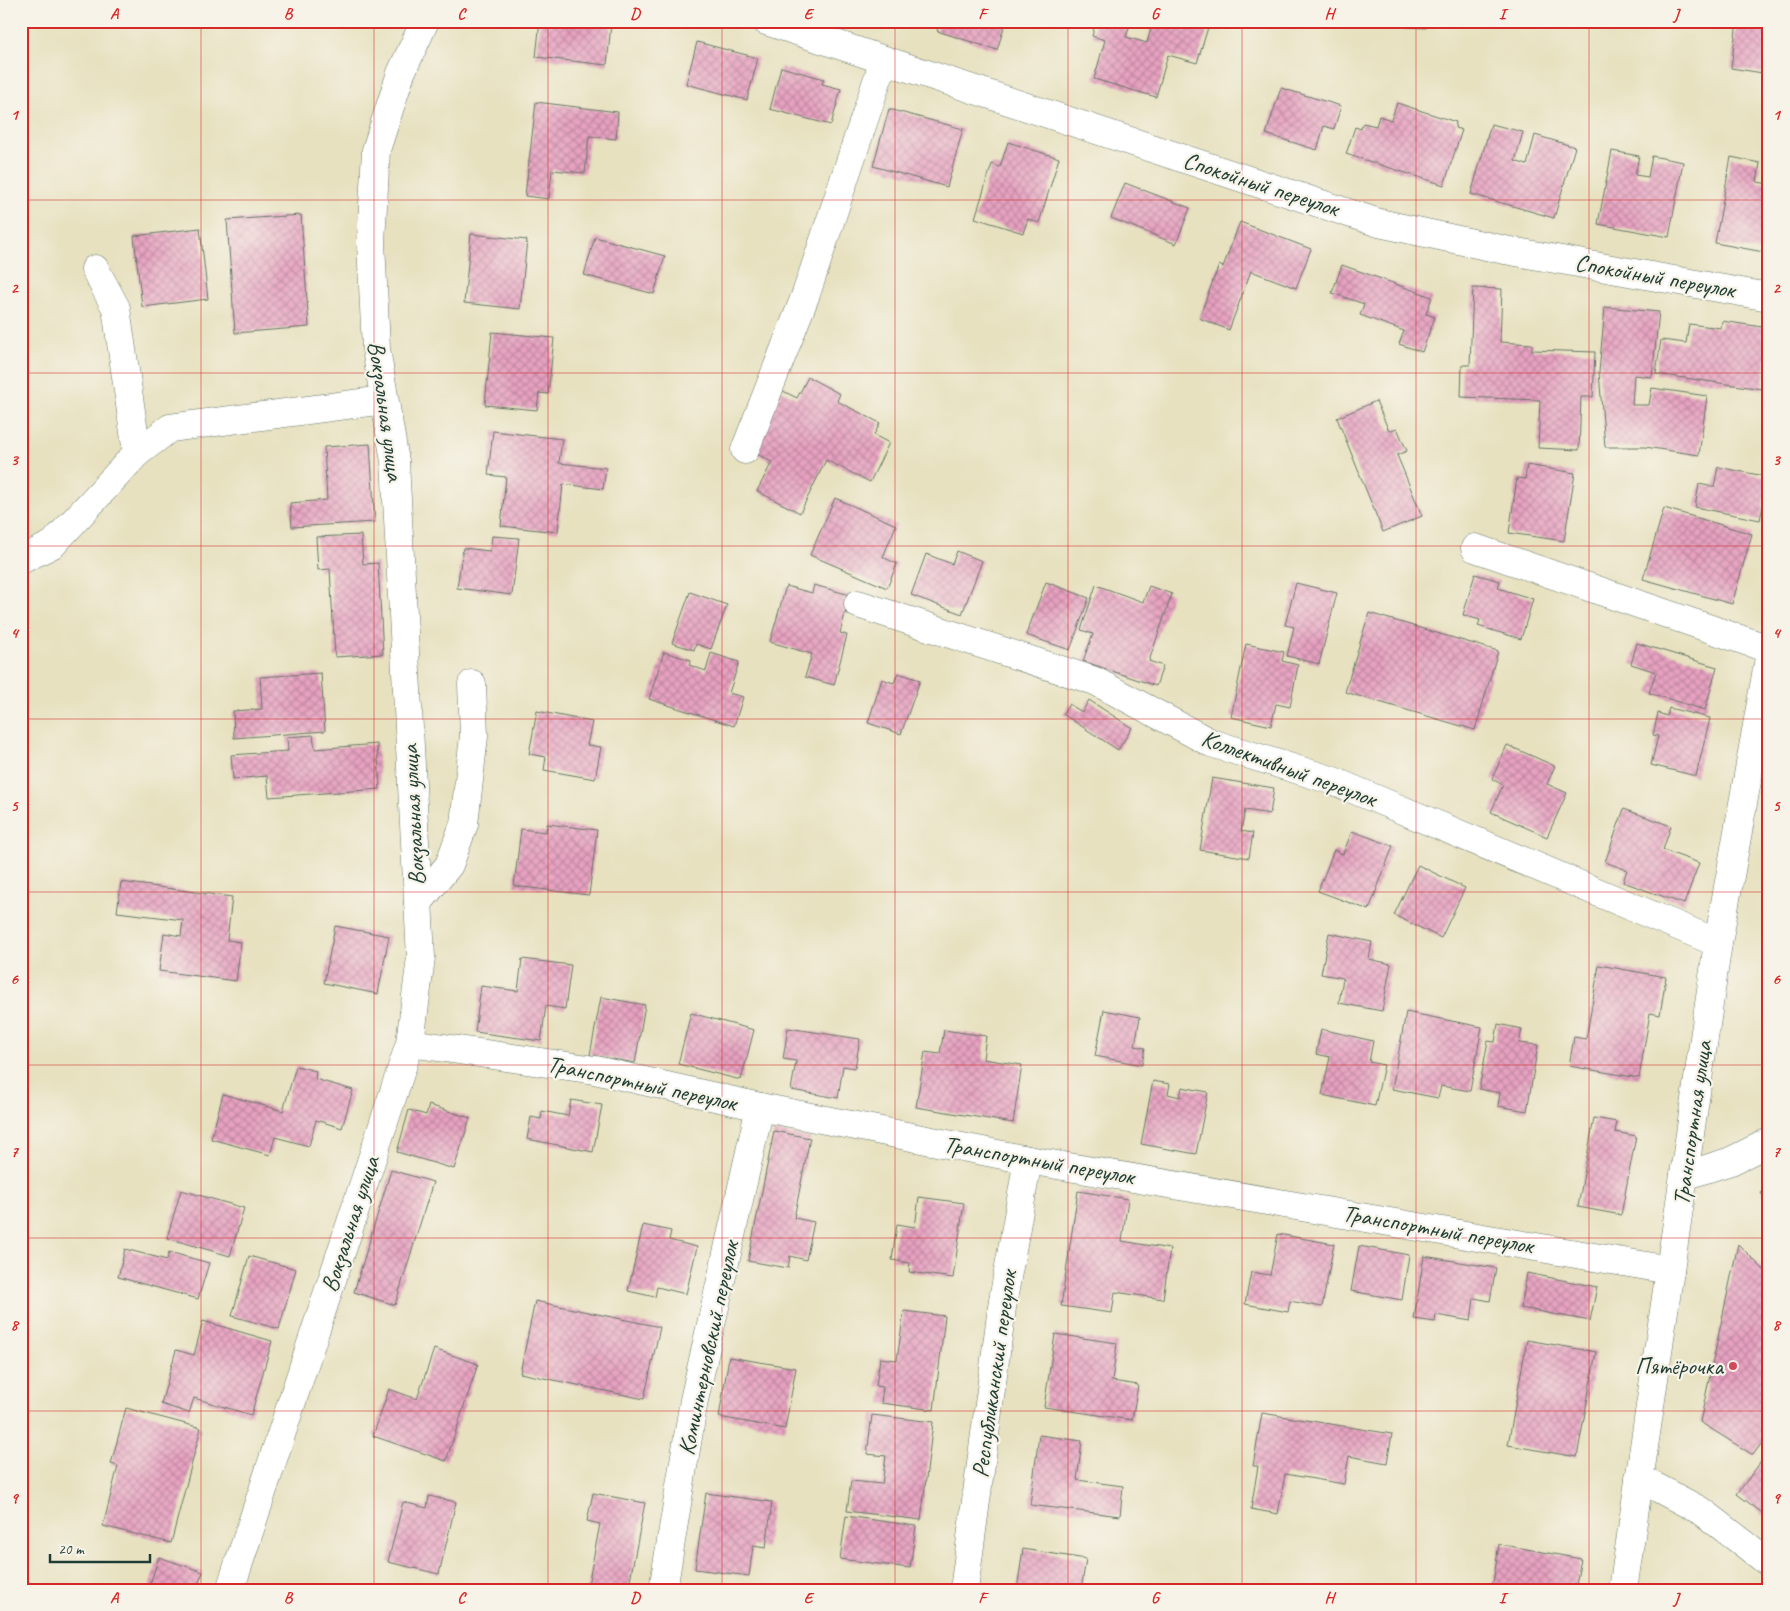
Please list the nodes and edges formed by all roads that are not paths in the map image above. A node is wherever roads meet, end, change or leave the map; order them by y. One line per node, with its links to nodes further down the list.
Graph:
1 (426, 21): 6 (street, Вокзальная улица)
2 (766, 21): 3 (street, Спокойный переулок)
3 (884, 60): 5 (street, Спокойный переулок); 7 (street)
4 (95, 269): 8 (street)
5 (1769, 296)
6 (384, 400): 8 (street); 15 (street, Вокзальная улица)
7 (745, 450)
8 (137, 453): 10 (street)
9 (1475, 548): 12 (street)
10 (21, 560)
11 (858, 604): 16 (street, Коллективный переулок)
12 (1769, 649)
13 (1769, 658): 16 (street, Транспортная улица)
14 (472, 684): 15 (street)
15 (418, 903): 17 (street, Вокзальная улица)
16 (1718, 944): 21 (street, Транспортная улица)
17 (410, 1042): 18 (street, Транспортный переулок); 25 (street, Вокзальная улица)
18 (760, 1107): 20 (street, Транспортный переулок); 26 (street, Коминтерновский переулок)
19 (1769, 1142): 21 (street)
20 (1028, 1160): 22 (street, Транспортный переулок); 27 (street, Республиканский переулок)
21 (1684, 1176): 22 (street, Транспортная улица)
22 (1670, 1270): 23 (street, Транспортная улица)
23 (1639, 1478): 24 (street); 28 (street, Транспортная улица)
24 (1769, 1563)
25 (230, 1590)
26 (663, 1590)
27 (964, 1590)
28 (1623, 1590)

